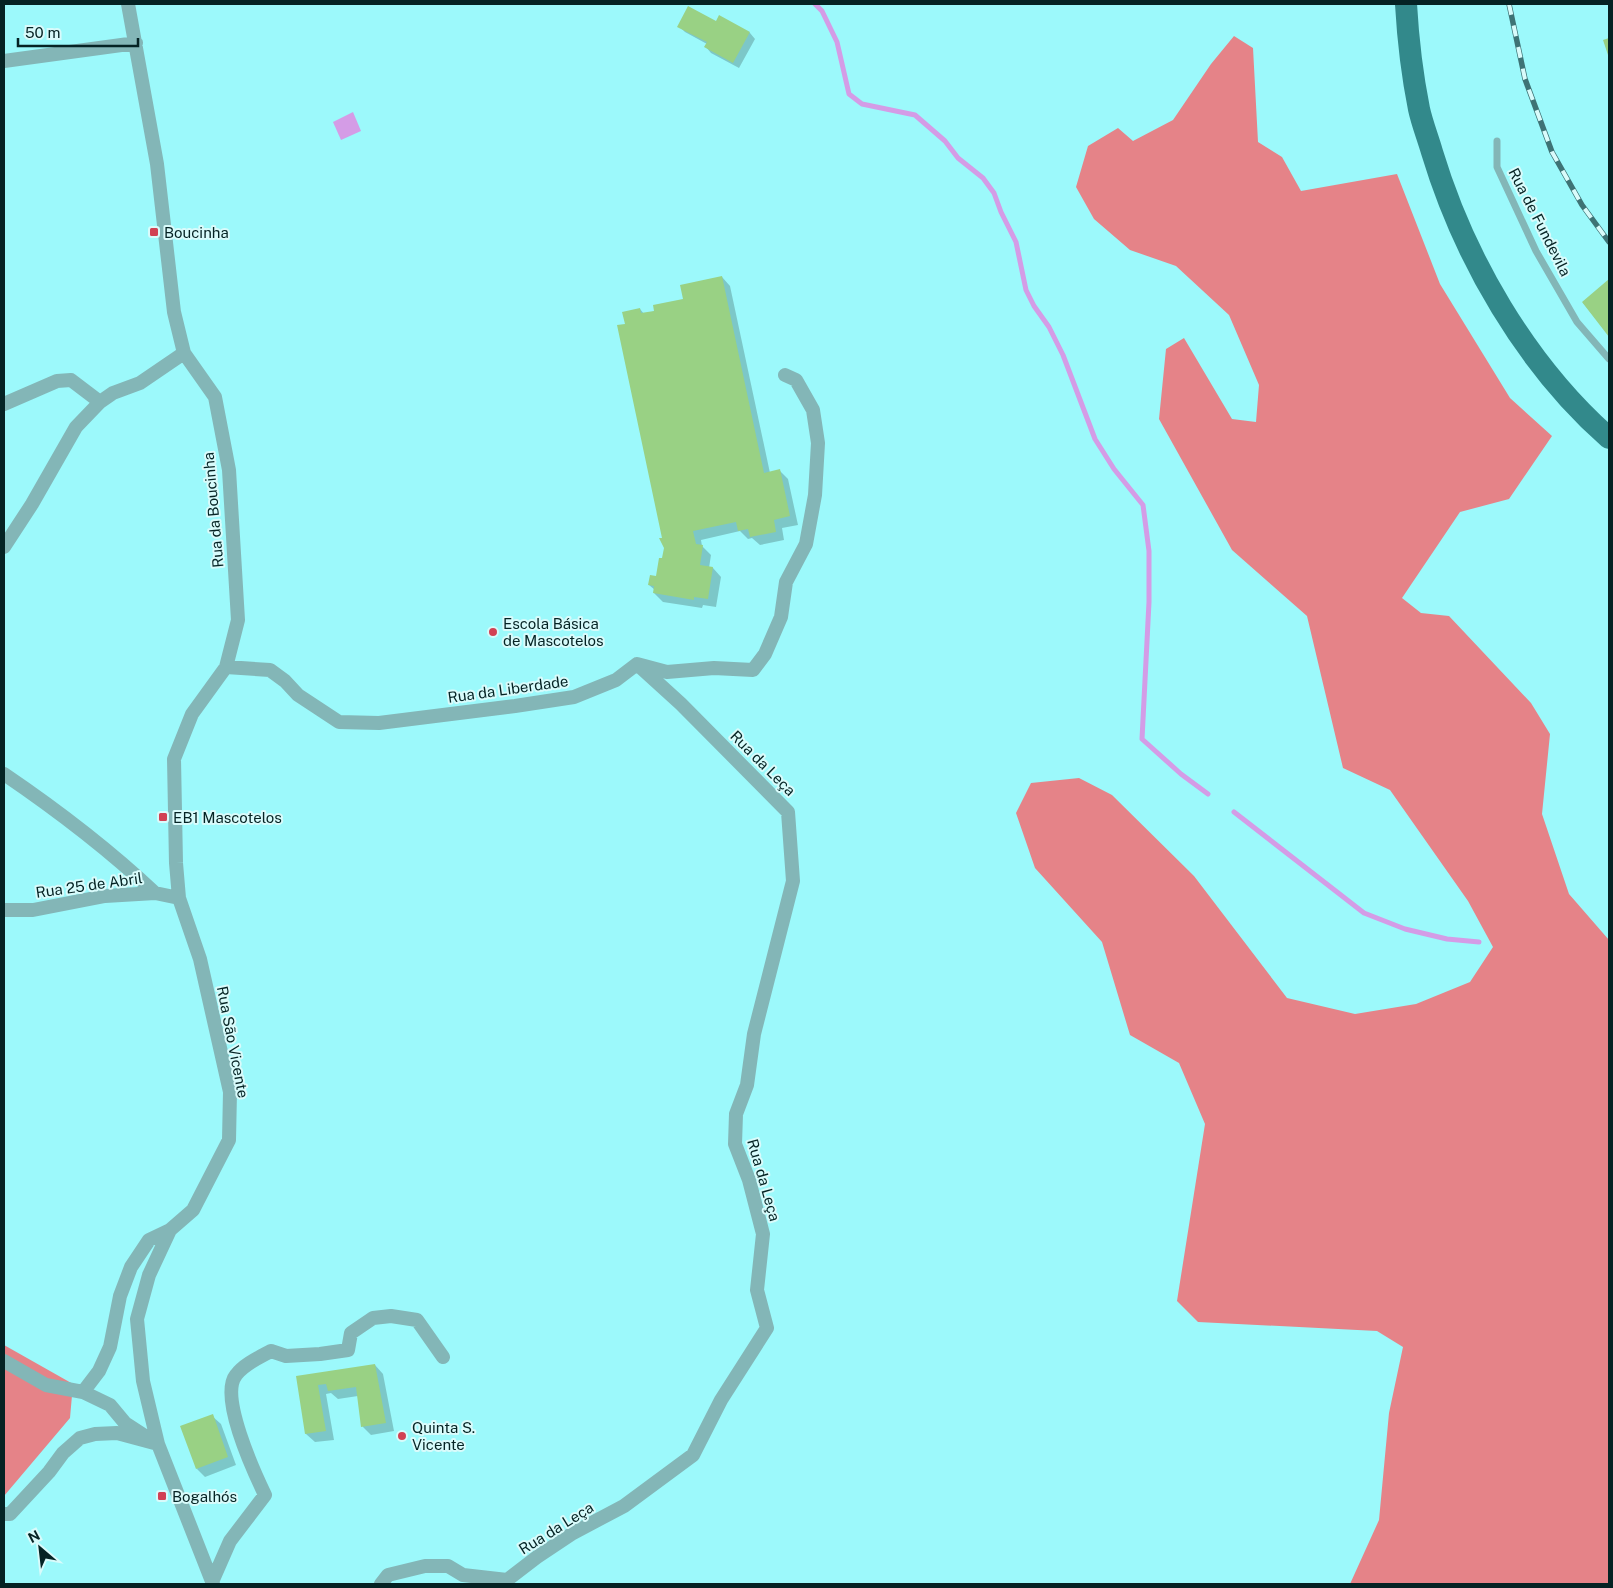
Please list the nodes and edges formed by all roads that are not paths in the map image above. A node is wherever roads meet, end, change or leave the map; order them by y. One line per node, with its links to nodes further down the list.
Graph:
1 (128, 4): 3 (street, Rua da Boucinha)
2 (1406, 4): 11 (main road)
3 (136, 43): 4 (street); 6 (street, Rua da Boucinha)
4 (4, 61)
5 (1497, 140): 7 (lane, Rua de Fundevila)
6 (184, 353): 9 (street); 14 (street, Rua da Boucinha)
7 (1609, 359)
8 (785, 375): 13 (street)
9 (100, 402): 10 (street); 12 (street)
10 (4, 404)
11 (1609, 438)
12 (4, 547)
13 (637, 664): 14 (street, Rua da Liberdade); 26 (street, Rua da Leça)
14 (226, 667): 17 (street, Rua São Vicente)
15 (4, 774): 16 (street)
16 (155, 893): 17 (street, Rua 25 de Abril); 18 (street, Rua 25 de Abril)
17 (179, 898): 19 (street, Rua São Vicente)
18 (4, 910)
19 (170, 1230): 22 (street); 23 (street, Rua São Vicente)
20 (443, 1358): 25 (street)
21 (4, 1361): 22 (street)
22 (83, 1392): 23 (street)
23 (158, 1444): 24 (street); 25 (street, Rua São Vicente)
24 (4, 1514)
25 (212, 1583)
26 (381, 1584)

